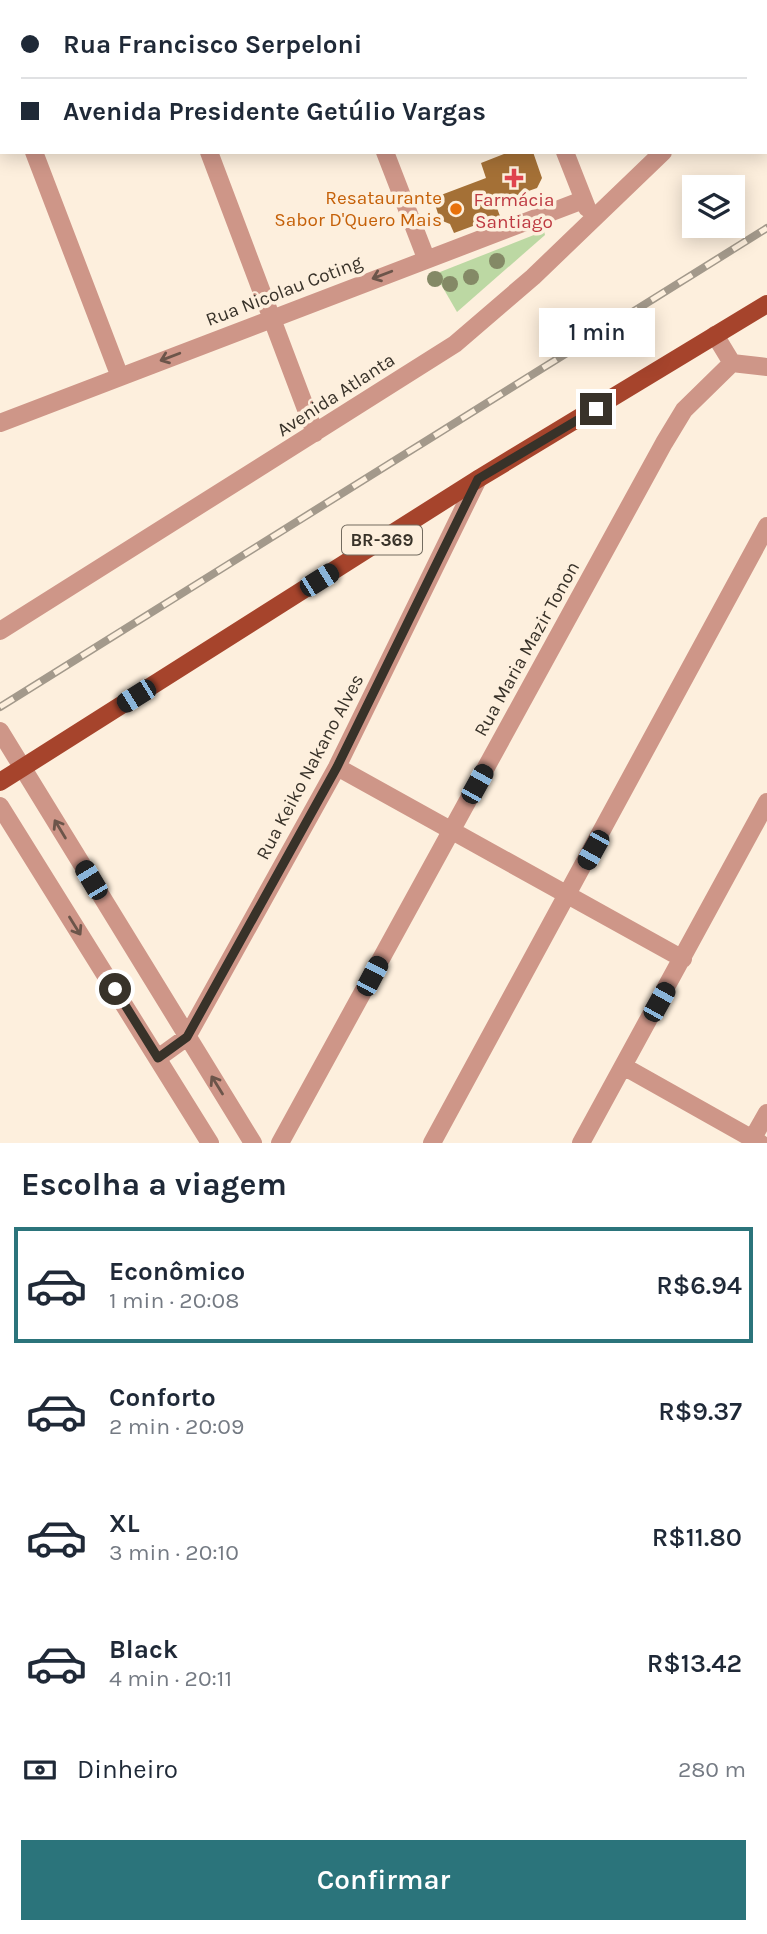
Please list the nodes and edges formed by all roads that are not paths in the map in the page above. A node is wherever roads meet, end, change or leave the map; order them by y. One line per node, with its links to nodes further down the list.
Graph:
1 (35, 154): 14 (street)
2 (210, 154): 10 (street)
3 (386, 154): 8 (street)
4 (566, 154): 6 (street)
5 (661, 154): 7 (street, Avenida Atlanta)
6 (583, 200): 7 (street); 8 (street, Rua Nicolau Coting)
7 (591, 218): 16 (street, Avenida Atlanta)
8 (426, 258): 10 (street, Rua Nicolau Coting, one-way to 10)
9 (767, 304): 11 (main road, BR-369)
10 (271, 318): 14 (street, Rua Nicolau Coting, one-way to 14); 16 (street)
11 (715, 335): 12 (street); 17 (main road, BR-369)
12 (732, 363): 13 (street); 26 (street, Rua Maria Mazir Tonon)
13 (767, 368)
14 (120, 377): 15 (street, Rua Nicolau Coting)
15 (0, 423)
16 (315, 433): 19 (street, Avenida Atlanta)
17 (478, 479): 21 (street, Rua Keiko Nakano Alves); 22 (main road, BR-369)
18 (767, 526): 27 (street)
19 (0, 631)
20 (0, 731): 22 (street)
21 (337, 767): 26 (street); 29 (street, Rua Keiko Nakano Alves)
22 (23, 768): 23 (main road, BR-369); 29 (street, one-way to 22)
23 (0, 782)
24 (767, 802): 28 (street)
25 (0, 806): 30 (street, one-way to 30)
26 (450, 832): 27 (street); 36 (street, Rua Maria Mazir Tonon)
27 (568, 896): 28 (street); 37 (street)
28 (682, 959): 31 (street)
29 (187, 1037): 30 (street, Rua Keiko Nakano Alves); 35 (street, one-way to 29)
30 (158, 1058): 34 (street)
31 (623, 1066): 33 (street); 38 (street)
32 (767, 1113): 33 (street)
33 (754, 1142)
34 (210, 1143)
35 (253, 1143)
36 (280, 1143)
37 (432, 1143)
38 (582, 1143)

